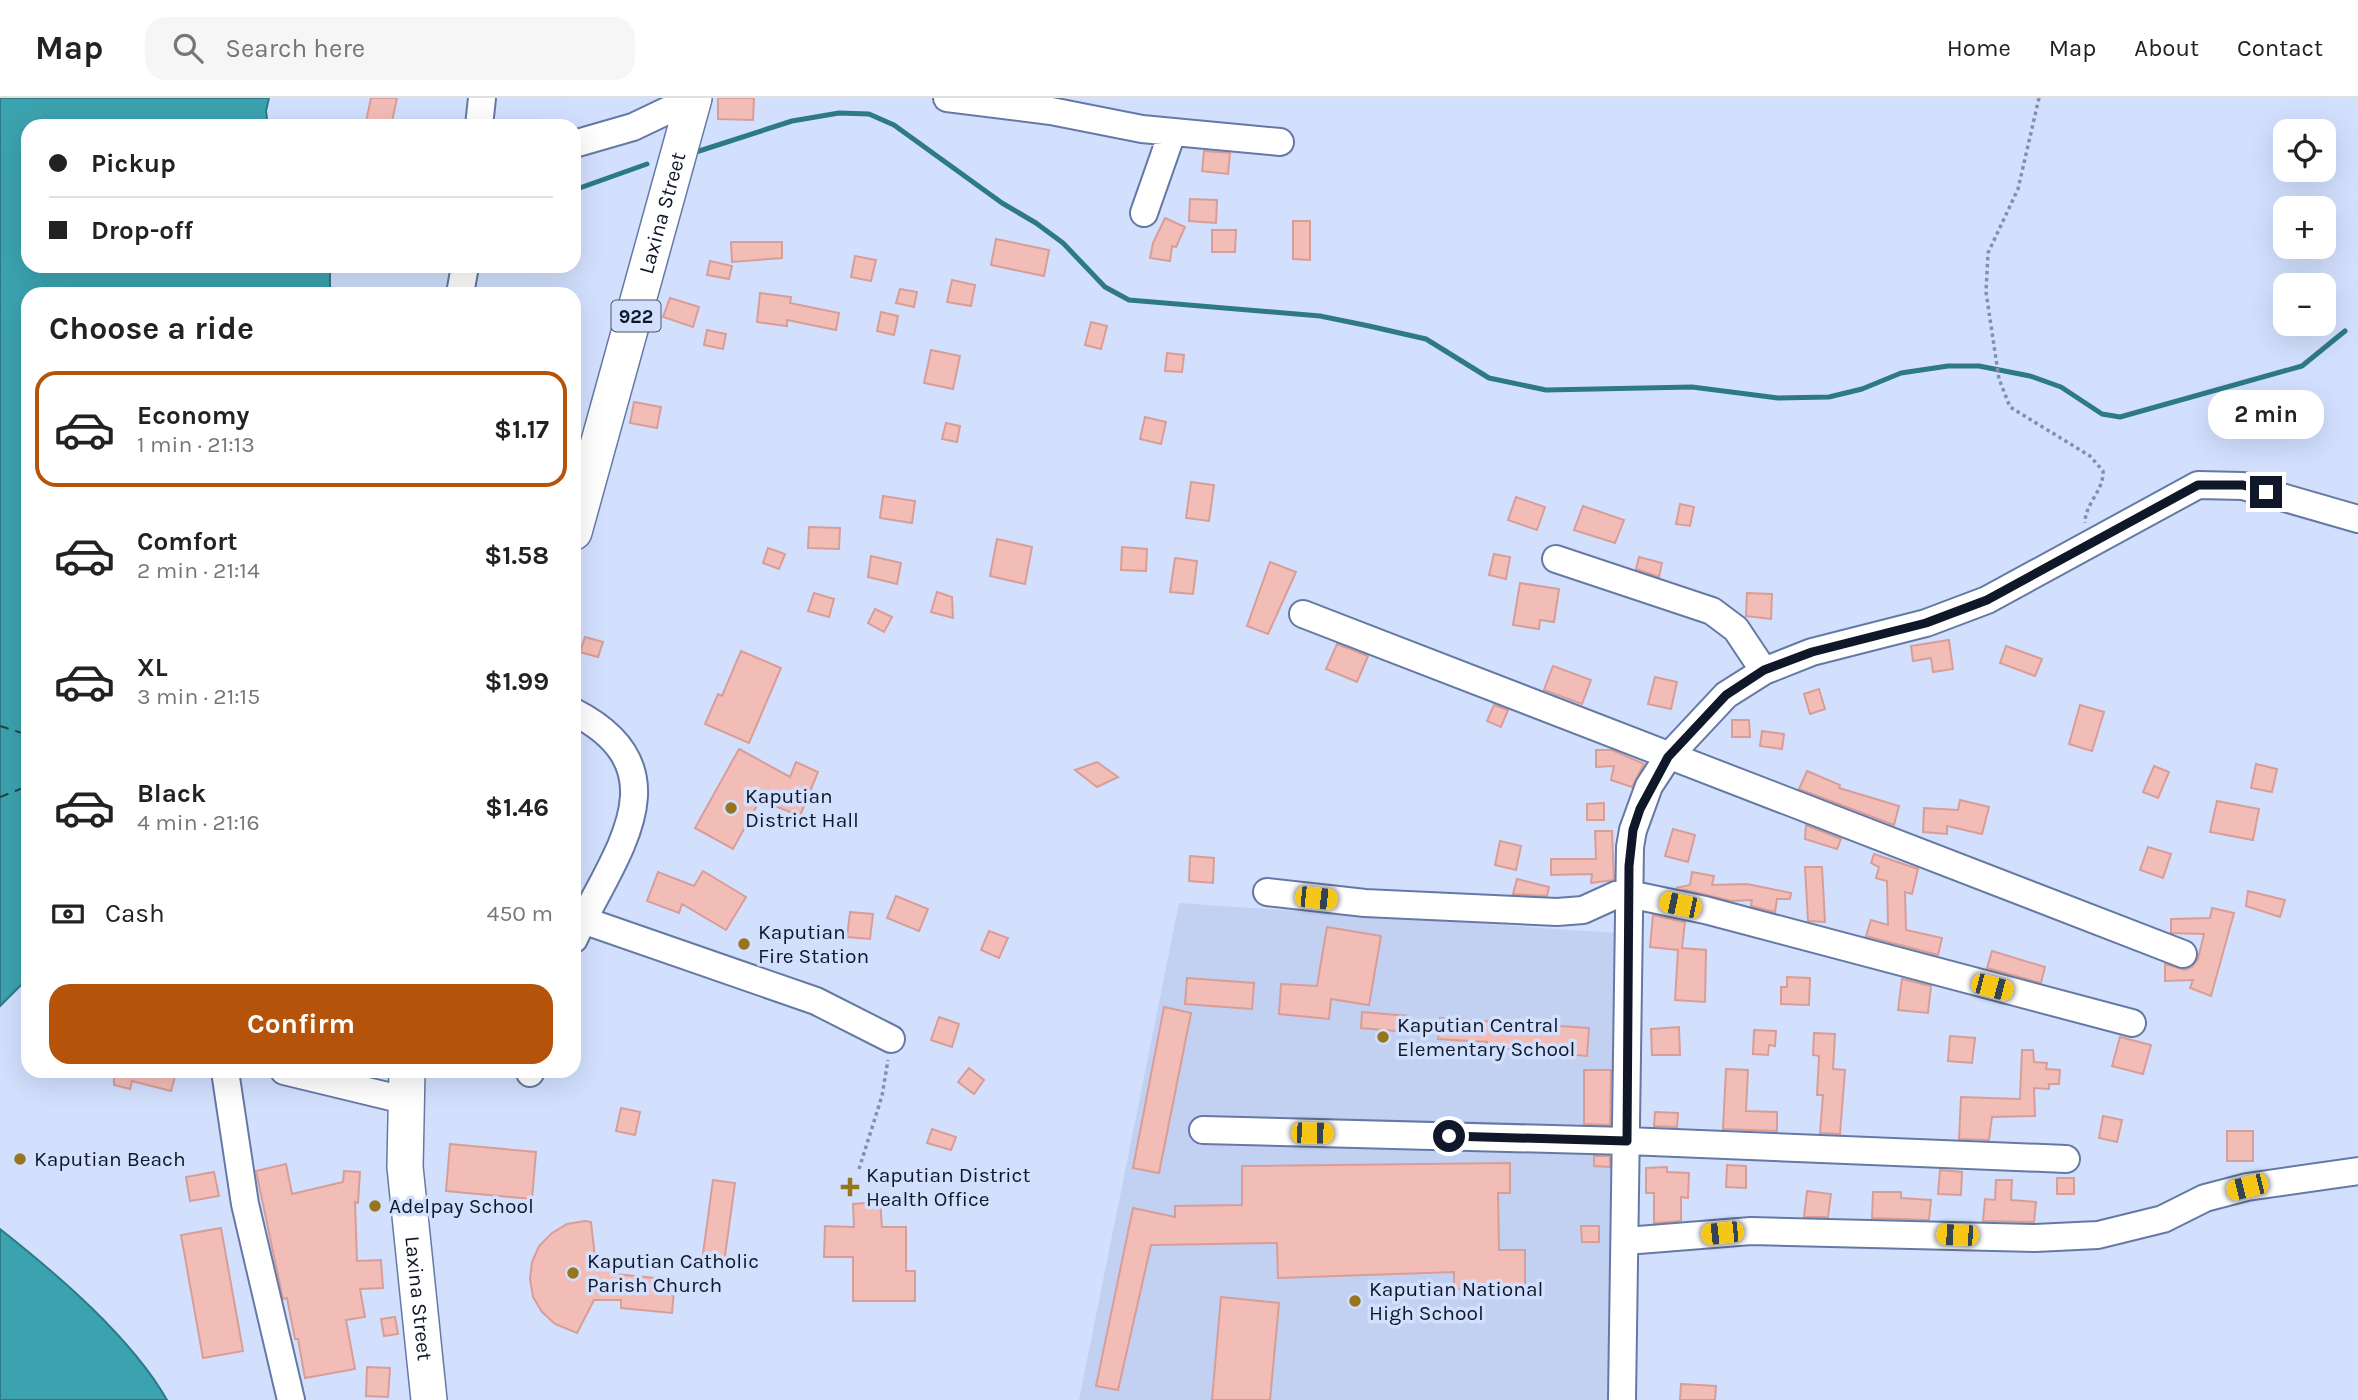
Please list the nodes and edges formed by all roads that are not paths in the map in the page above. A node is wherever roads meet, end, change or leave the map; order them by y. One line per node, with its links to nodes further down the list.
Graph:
1 (482, 98): 4 (street)
2 (694, 98): 6 (street); 9 (main road, Laxina Street / 922)
3 (947, 98): 5 (street)
4 (480, 119)
5 (1172, 133): 7 (street); 8 (street)
6 (581, 142)
7 (1280, 142)
8 (1144, 213)
9 (581, 507)
10 (2358, 519): 13 (street)
11 (1556, 559): 13 (street)
12 (1303, 614): 15 (street)
13 (1764, 670): 15 (street)
14 (581, 716): 18 (street)
15 (1668, 757): 17 (street); 20 (street)
16 (1267, 892): 17 (street)
17 (1629, 894): 21 (street); 27 (street)
18 (581, 918)
19 (581, 926): 22 (street)
20 (2183, 954)
21 (2132, 1023)
22 (891, 1038)
23 (226, 1078): 31 (street)
24 (341, 1078): 25 (street)
25 (406, 1086): 32 (main road, Laxina Street)
26 (1203, 1130): 27 (street)
27 (1627, 1141): 28 (street); 30 (street)
28 (2066, 1159)
29 (2358, 1171): 30 (street)
30 (1626, 1241): 33 (street)
31 (291, 1400)
32 (429, 1400)
33 (1622, 1400)

